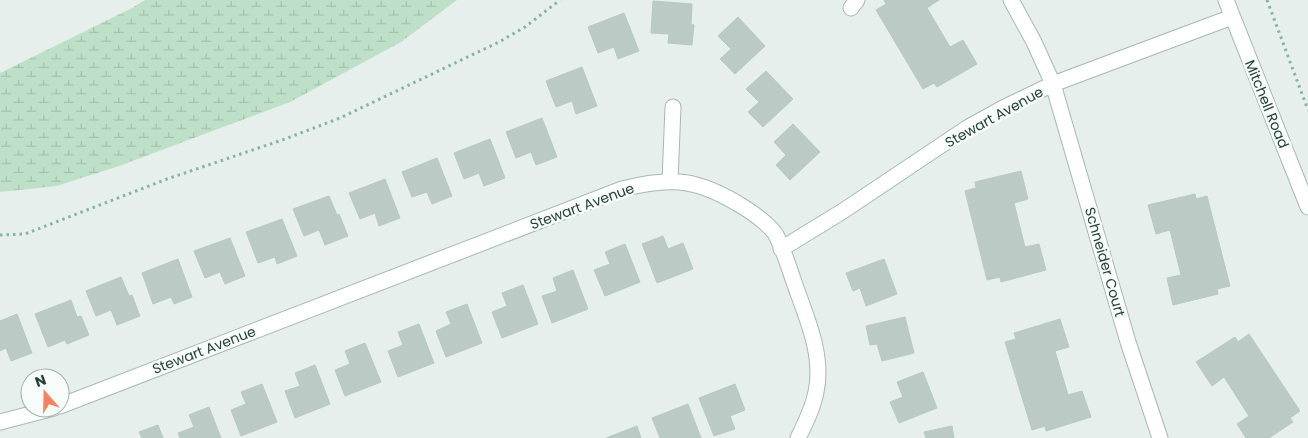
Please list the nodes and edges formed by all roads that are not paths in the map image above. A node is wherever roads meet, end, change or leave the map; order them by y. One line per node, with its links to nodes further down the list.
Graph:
1 (1011, 0): 4 (street, Schneider Court)
2 (1226, 0): 3 (street, Mitchell Road)
3 (1232, 17): 4 (street, Stewart Avenue); 7 (street, Mitchell Road)
4 (1054, 84): 8 (street, Stewart Avenue); 13 (street, Schneider Court)
5 (673, 107): 6 (street)
6 (670, 181): 8 (street, Stewart Avenue); 9 (street, Stewart Avenue)
7 (1308, 207)
8 (781, 249): 12 (street)
9 (70, 402)
10 (20, 417): 11 (street)
11 (0, 422)
12 (798, 438)
13 (1160, 438)

